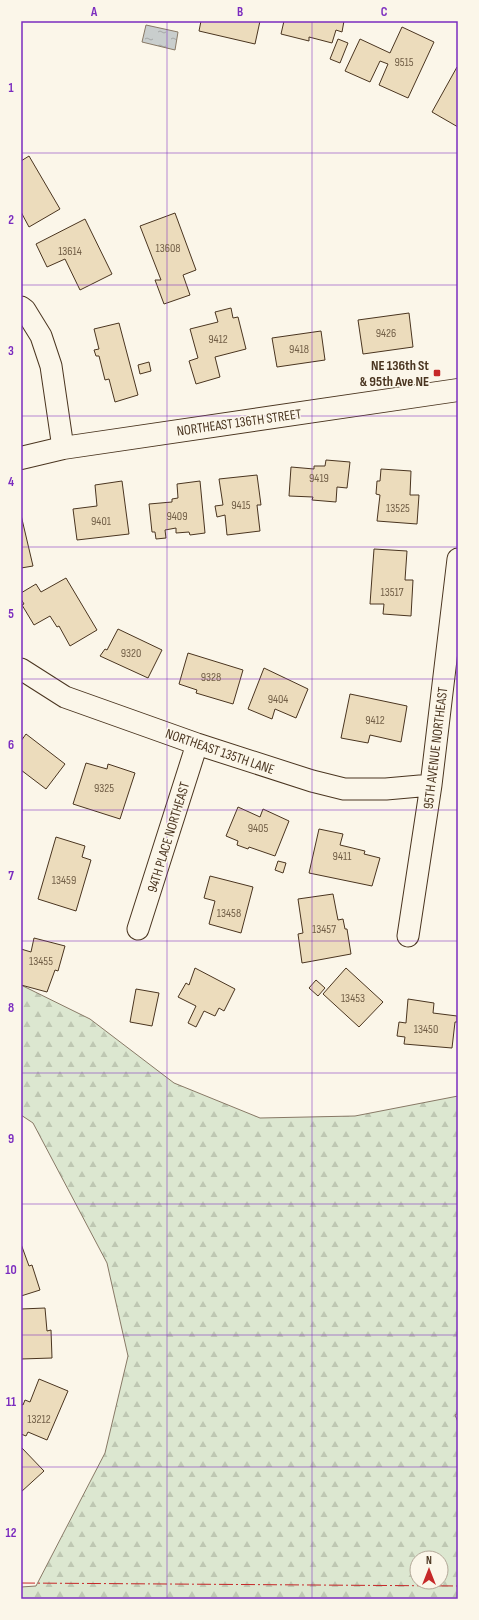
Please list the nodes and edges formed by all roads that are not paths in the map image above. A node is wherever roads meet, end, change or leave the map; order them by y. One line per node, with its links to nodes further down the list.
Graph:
1 (21, 307): 3 (street)
2 (458, 390): 3 (street, NORTHEAST 136TH STREET)
3 (63, 448): 4 (street, NORTHEAST 136TH STREET)
4 (21, 458)
5 (458, 559): 8 (street, 95TH AVENUE NORTHEAST)
6 (21, 669): 7 (street, NORTHEAST 135TH LANE)
7 (197, 744): 8 (street, NORTHEAST 135TH LANE); 9 (street, 94TH PLACE NORTHEAST)
8 (430, 785): 10 (street, 95TH AVENUE NORTHEAST)
9 (138, 929)
10 (408, 936)

